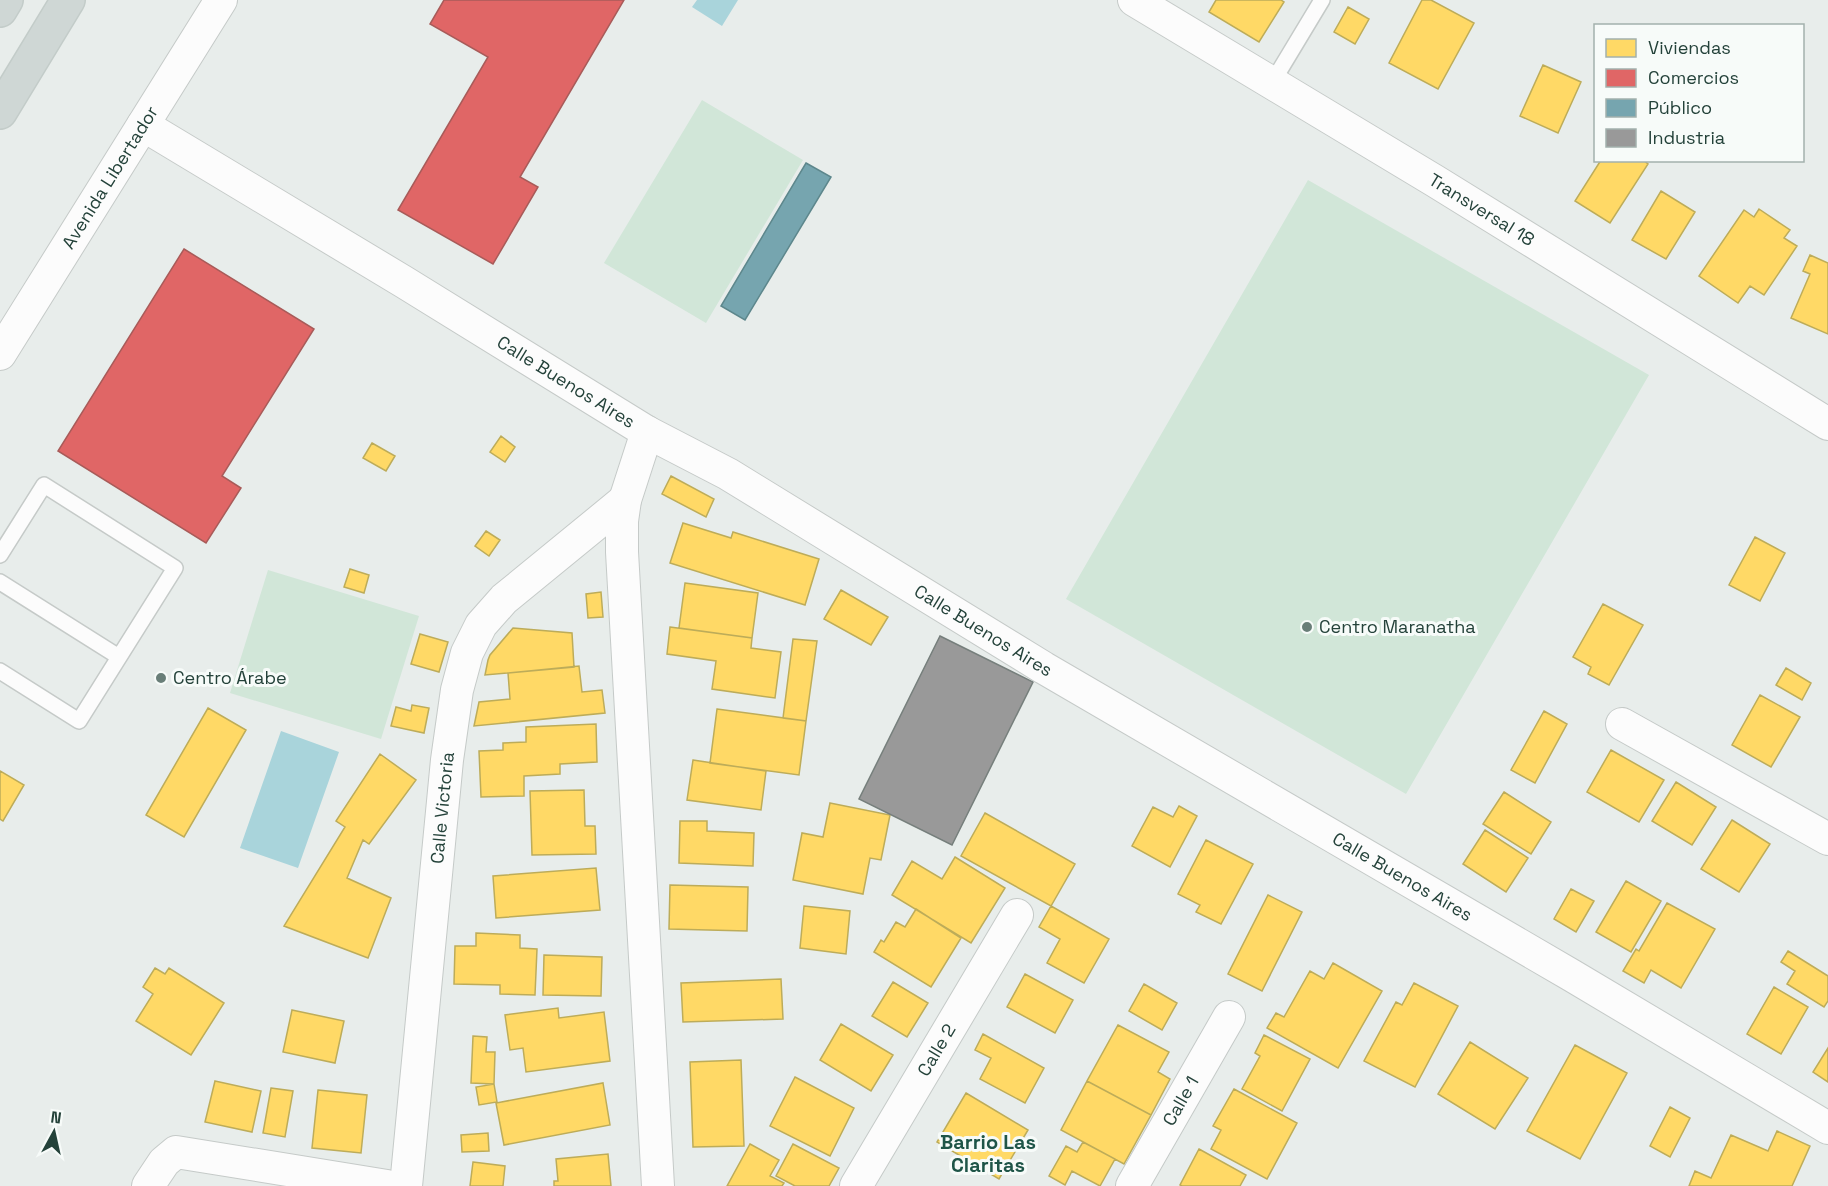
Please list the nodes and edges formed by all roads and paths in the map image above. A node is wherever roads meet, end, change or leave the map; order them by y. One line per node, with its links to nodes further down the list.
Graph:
1 (6, 0): 6 (main road)
2 (68, 0): 8 (main road)
3 (221, 0): 9 (street, Avenida Libertador)
4 (1134, 0): 7 (street, Transversal 18)
5 (1322, 0): 7 (lane)
6 (0, 10)
7 (1272, 83): 11 (street, Transversal 18)
8 (0, 112)
9 (143, 125): 10 (street, Avenida Libertador); 12 (street, Calle Buenos Aires)
10 (0, 354)
11 (1828, 424)
12 (647, 432): 13 (street); 22 (street, Calle Buenos Aires)
13 (625, 500): 25 (street, Calle Victoria); 26 (street)
14 (0, 555): 16 (lane)
15 (0, 582): 16 (lane)
16 (119, 657): 17 (lane)
17 (0, 671)
18 (1622, 724): 19 (street)
19 (1828, 839)
20 (1017, 915): 27 (street, Calle 2)
21 (1229, 1017): 28 (street, Calle 1)
22 (1828, 1128)
23 (148, 1186): 24 (street)
24 (387, 1186)
25 (406, 1186)
26 (658, 1186)
27 (856, 1186)
28 (1132, 1186)

